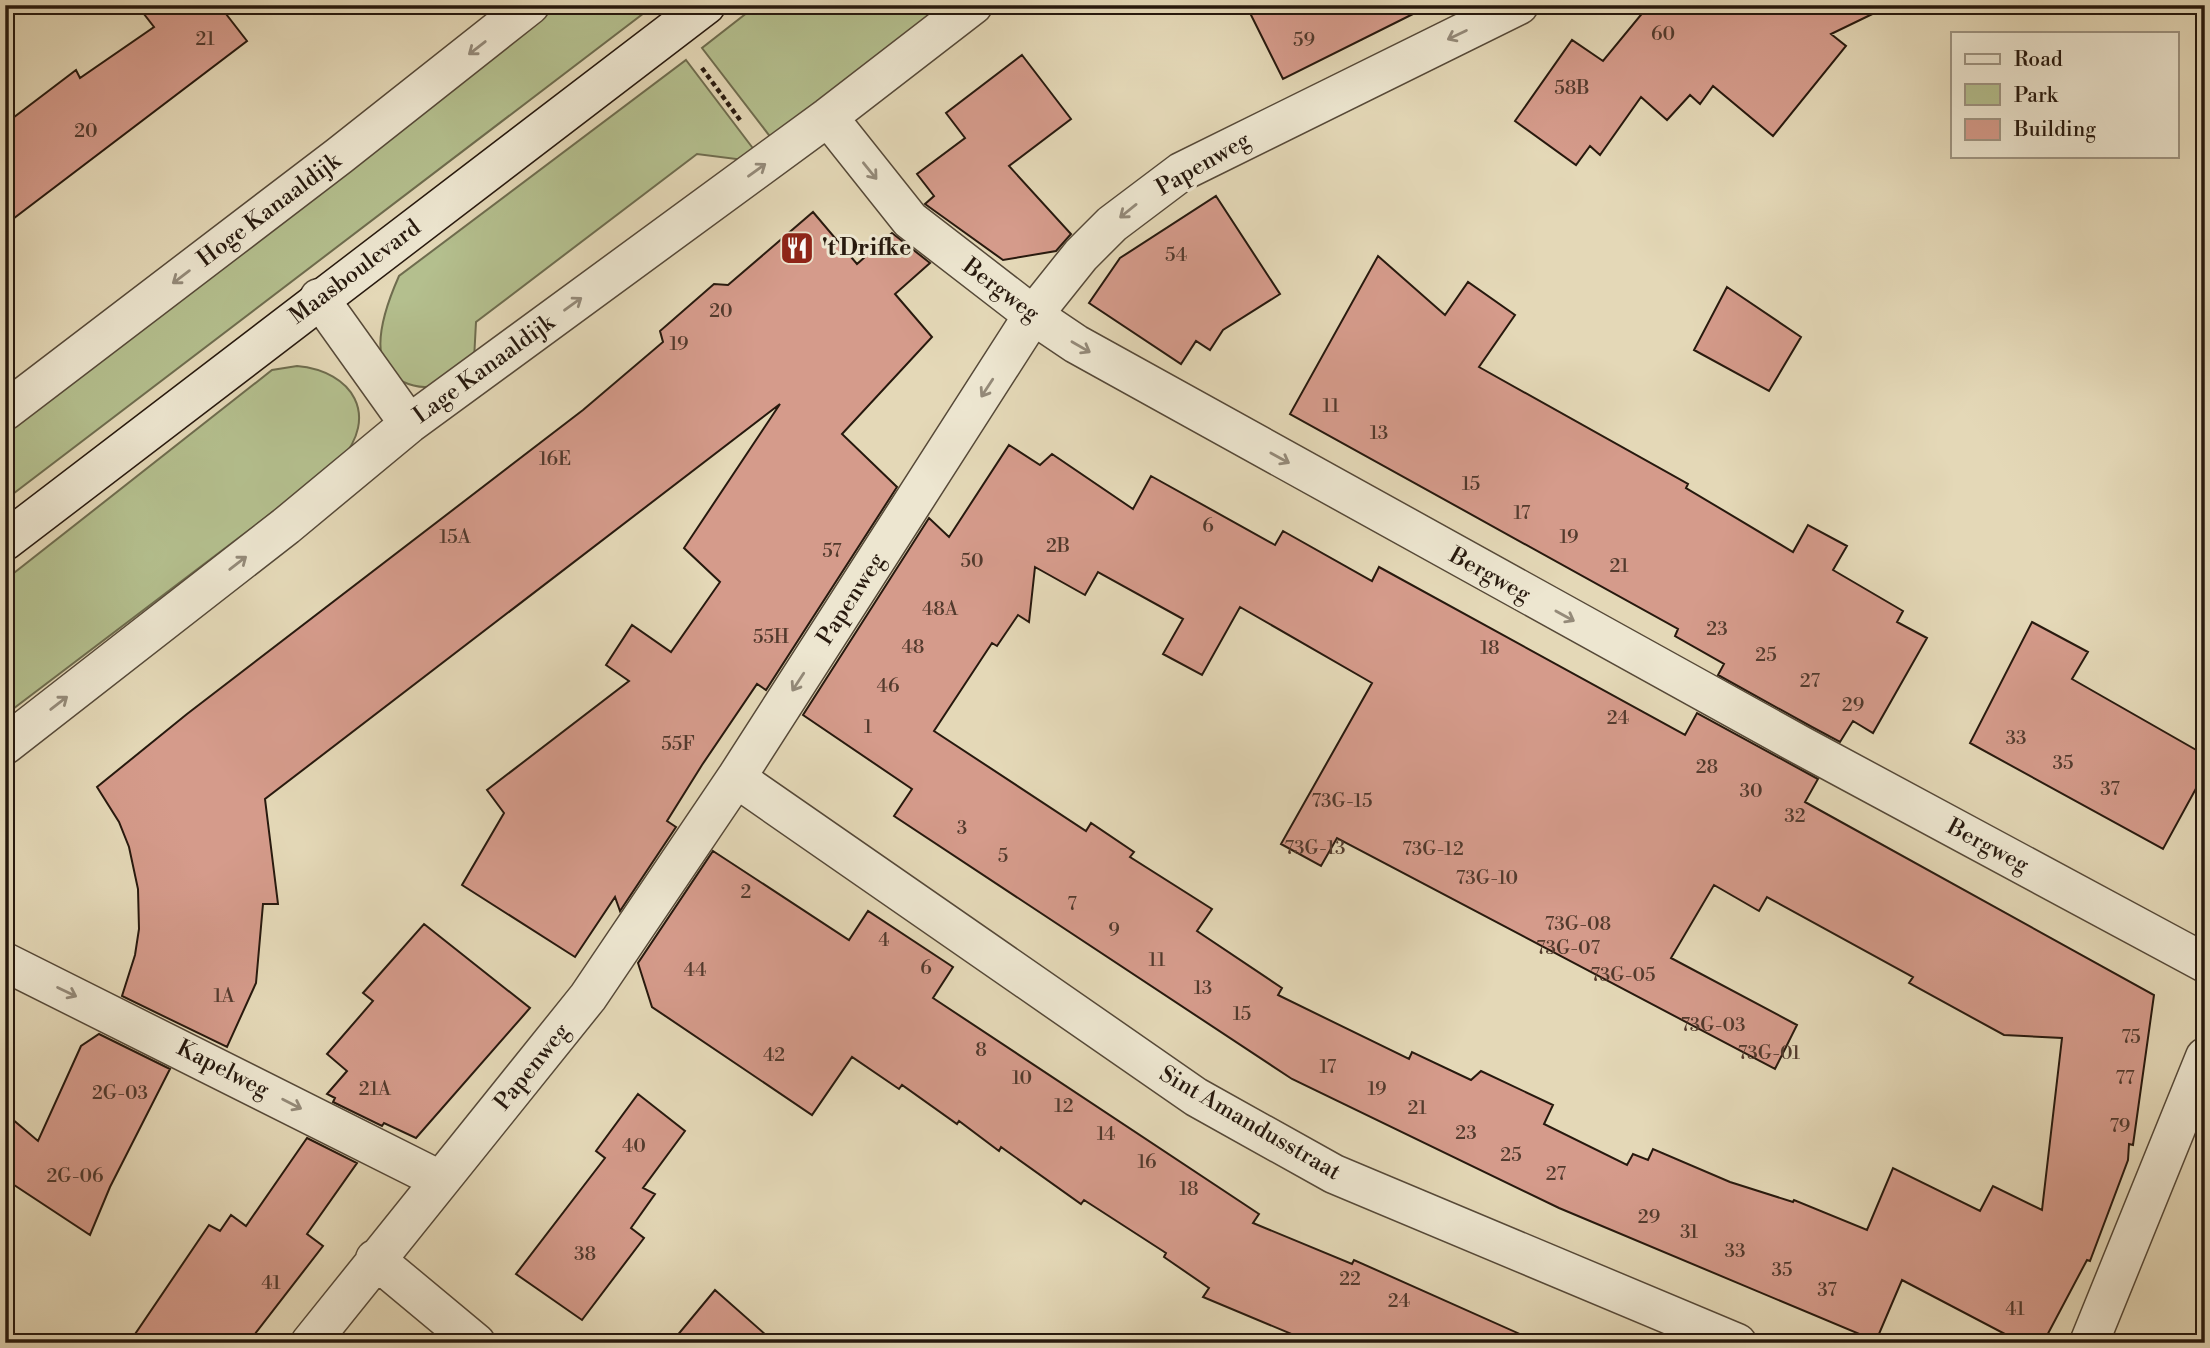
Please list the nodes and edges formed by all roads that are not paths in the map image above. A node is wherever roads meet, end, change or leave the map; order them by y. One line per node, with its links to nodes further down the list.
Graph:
1 (530, 5): 8 (street, Hoge Kanaaldijk, one-way to 8)
2 (706, 5): 6 (street, Maasboulevard)
3 (973, 5): 5 (street, Lage Kanaaldijk)
4 (1519, 5): 7 (street, Papenweg, one-way to 7)
5 (828, 117): 7 (street, Bergweg, one-way to 7); 9 (street, Lage Kanaaldijk, one-way to 5)
6 (319, 298): 9 (street); 10 (street, Maasboulevard)
7 (1033, 315): 12 (street, Papenweg, one-way to 12); 14 (street, Bergweg, one-way to 14)
8 (5, 411)
9 (409, 425): 11 (street, Lage Kanaaldijk, one-way to 9)
10 (5, 541)
11 (5, 746)
12 (736, 778): 16 (street, Papenweg); 20 (street, Sint Amandusstraat)
13 (5, 962): 16 (street, Kapelweg, one-way to 16)
14 (2205, 963)
15 (2205, 1057): 21 (street)
16 (440, 1180): 17 (street, Papenweg)
17 (376, 1259): 18 (street, Papenweg); 19 (street)
18 (310, 1343)
19 (476, 1343)
20 (1737, 1343)
21 (2089, 1343)

